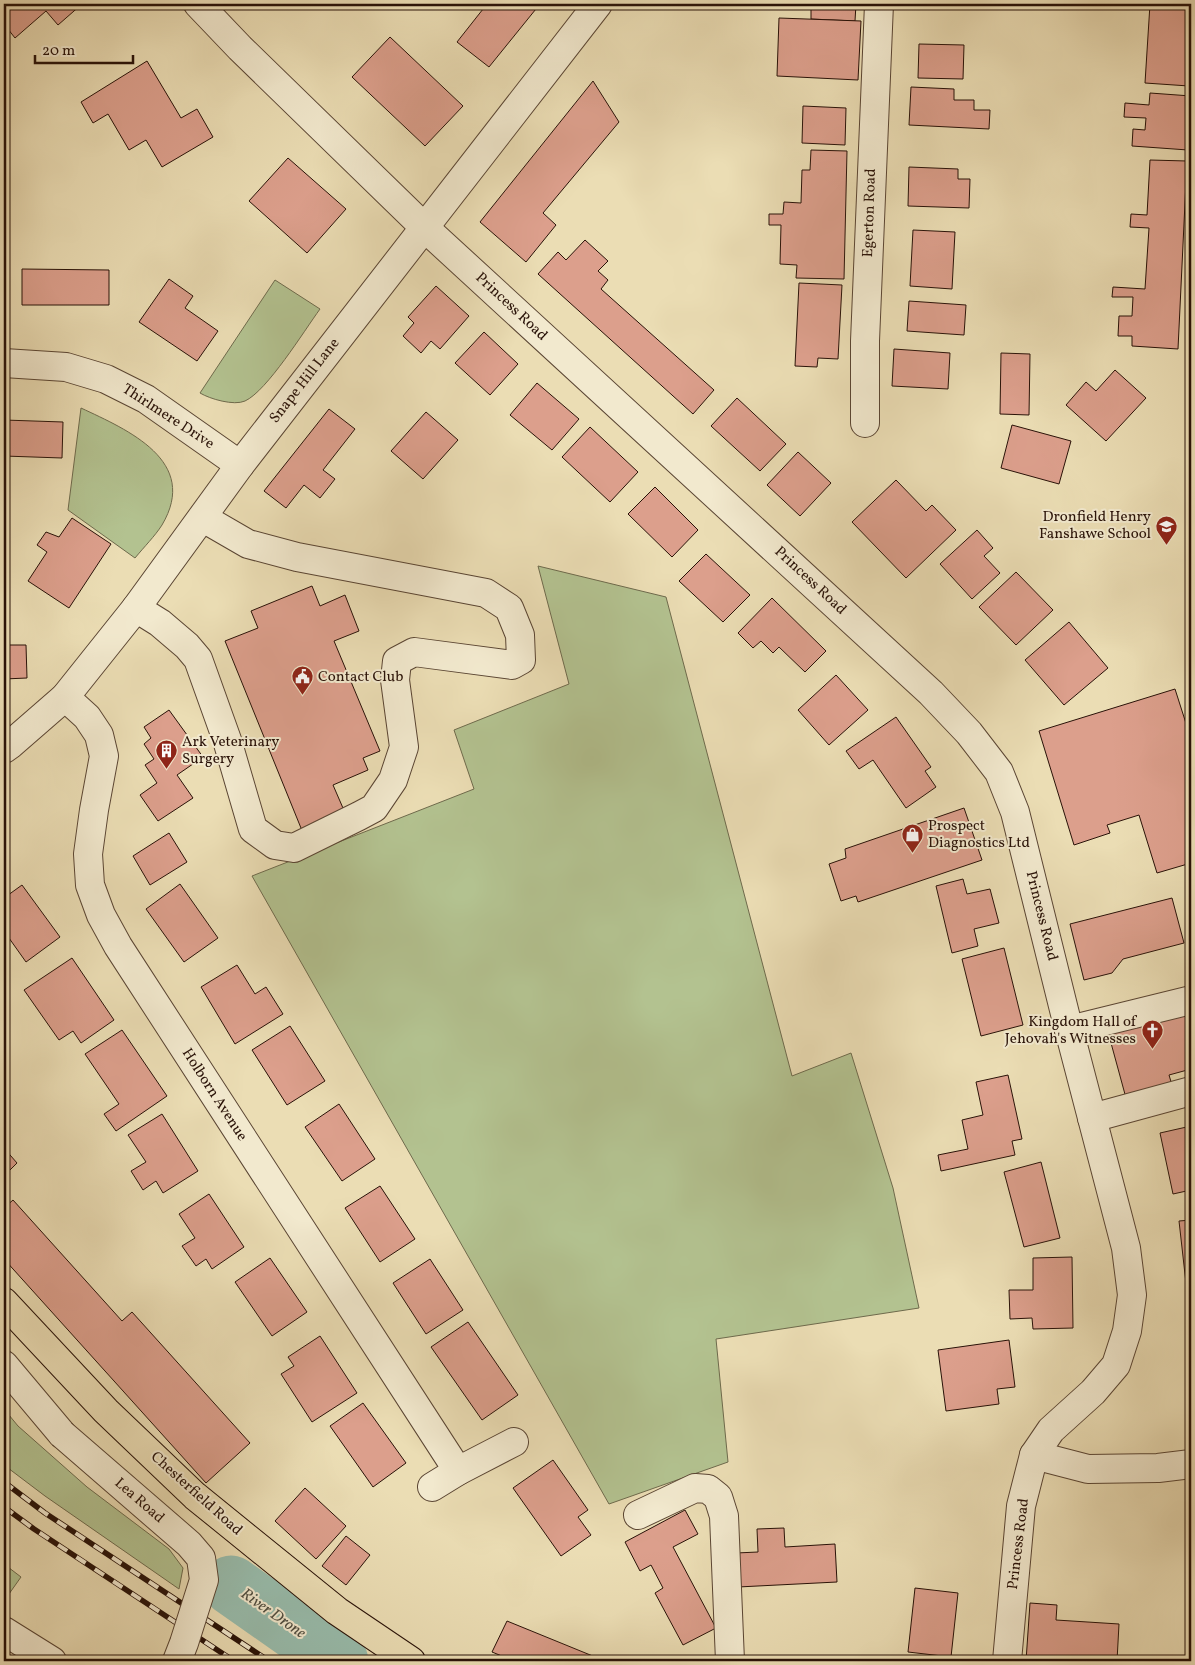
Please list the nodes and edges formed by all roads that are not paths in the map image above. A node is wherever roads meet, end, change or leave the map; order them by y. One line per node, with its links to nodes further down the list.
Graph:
1 (198, 4): 4 (street, Princess Road)
2 (598, 4): 4 (street, Snape Hill Lane)
3 (879, 4): 6 (street, Egerton Road)
4 (425, 228): 7 (street, Snape Hill Lane); 13 (street, Princess Road)
5 (4, 363): 7 (street, Thirlmere Drive)
6 (865, 423)
7 (240, 465): 8 (street, Snape Hill Lane)
8 (203, 518): 9 (street, Snape Hill Lane); 9 (street)
9 (136, 608): 10 (street, Snape Hill Lane)
10 (65, 697): 11 (street, Snape Hill Lane); 21 (street, Holborn Avenue)
11 (4, 749)
12 (1191, 1000): 13 (street)
13 (1069, 1030): 15 (street, Princess Road)
14 (1191, 1091): 15 (street)
15 (1092, 1118): 19 (street, Princess Road)
16 (4, 1302): 27 (main road, Chesterfield Road)
17 (4, 1365): 26 (street, Lea Road, bridge)
18 (514, 1442): 21 (street)
19 (1034, 1455): 20 (street); 29 (street, Princess Road)
20 (1191, 1464)
21 (458, 1471): 22 (street)
22 (432, 1487)
23 (638, 1515): 28 (street)
24 (4, 1631): 25 (street)
25 (52, 1661)
26 (177, 1661)
27 (411, 1661)
28 (730, 1661)
29 (1007, 1661)

